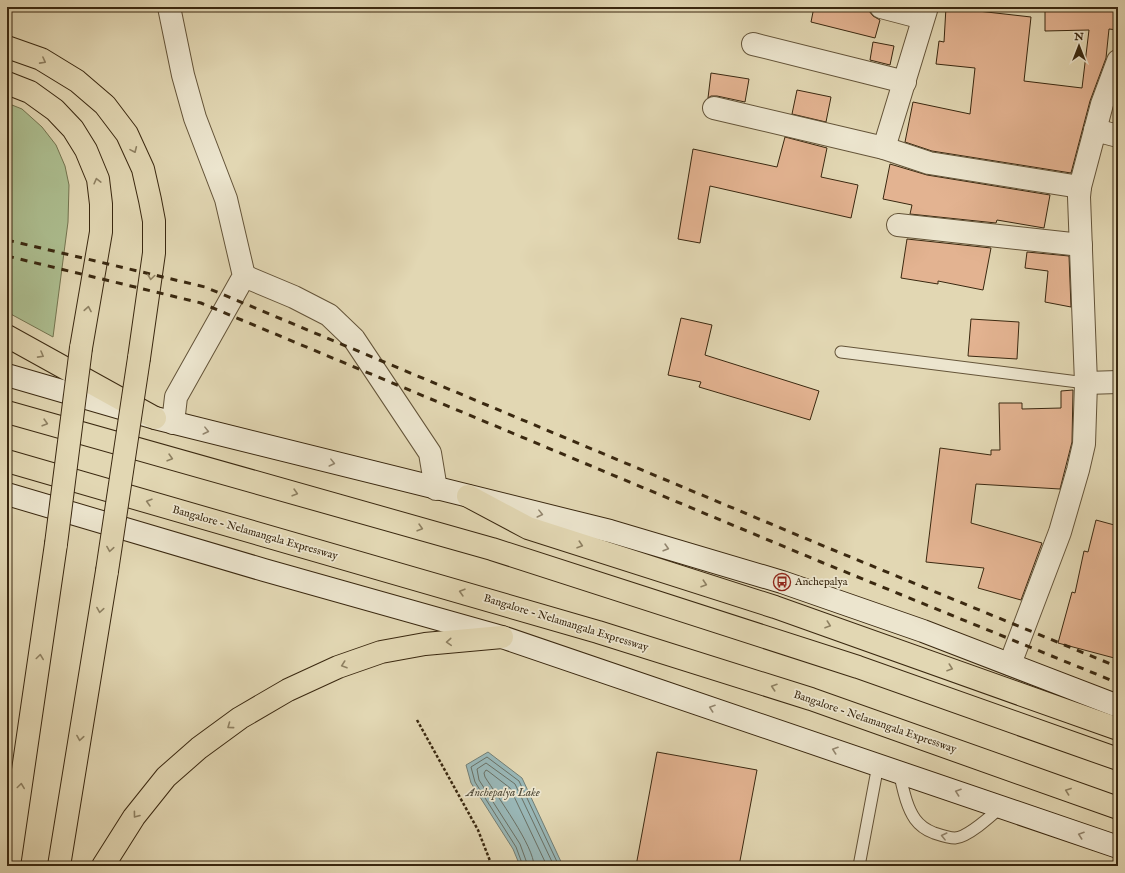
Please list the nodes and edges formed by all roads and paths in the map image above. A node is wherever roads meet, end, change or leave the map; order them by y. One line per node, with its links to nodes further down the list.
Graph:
1 (169, 7): 16 (street)
2 (881, 7): 3 (street)
3 (925, 13): 7 (street)
4 (753, 44): 7 (street)
5 (7, 47): 40 (highway, one-way to 40, bridge)
6 (1118, 61): 10 (street)
7 (905, 82): 12 (street)
8 (7, 83): 39 (highway, one-way to 8, bridge)
9 (714, 108): 12 (street)
10 (1095, 130): 11 (street); 13 (street)
11 (1118, 136)
12 (884, 148): 13 (street)
13 (1080, 187): 15 (street)
14 (898, 225): 15 (street)
15 (1081, 245): 21 (street)
16 (244, 276): 23 (street); 25 (street)
17 (7, 336): 23 (highway, one-way to 23)
18 (842, 352): 21 (lane)
19 (7, 376): 23 (street)
20 (1118, 382): 21 (street)
21 (1086, 383): 29 (street)
22 (7, 412): 33 (highway, one-way to 33)
23 (164, 420): 25 (street, one-way to 25)
24 (7, 462): 37 (highway, Bangalore - Nelamangala Expressway, one-way to 24)
25 (436, 489): 27 (street)
26 (7, 494): 28 (street)
27 (468, 496): 29 (street, one-way to 29); 32 (highway, one-way to 32)
28 (502, 637): 34 (street, one-way to 28); 41 (highway, one-way to 41)
29 (1010, 664): 30 (street)
30 (1118, 706)
31 (417, 720): 42 (path)
32 (1118, 729)
33 (1118, 759)
34 (878, 765): 35 (street); 43 (lane)
35 (900, 772): 36 (street, one-way to 35); 36 (lane, one-way to 35)
36 (1001, 807): 38 (street, one-way to 36)
37 (1118, 808)
38 (1118, 847)
39 (9, 866)
40 (59, 866)
41 (103, 866)
42 (492, 866)
43 (859, 866)

